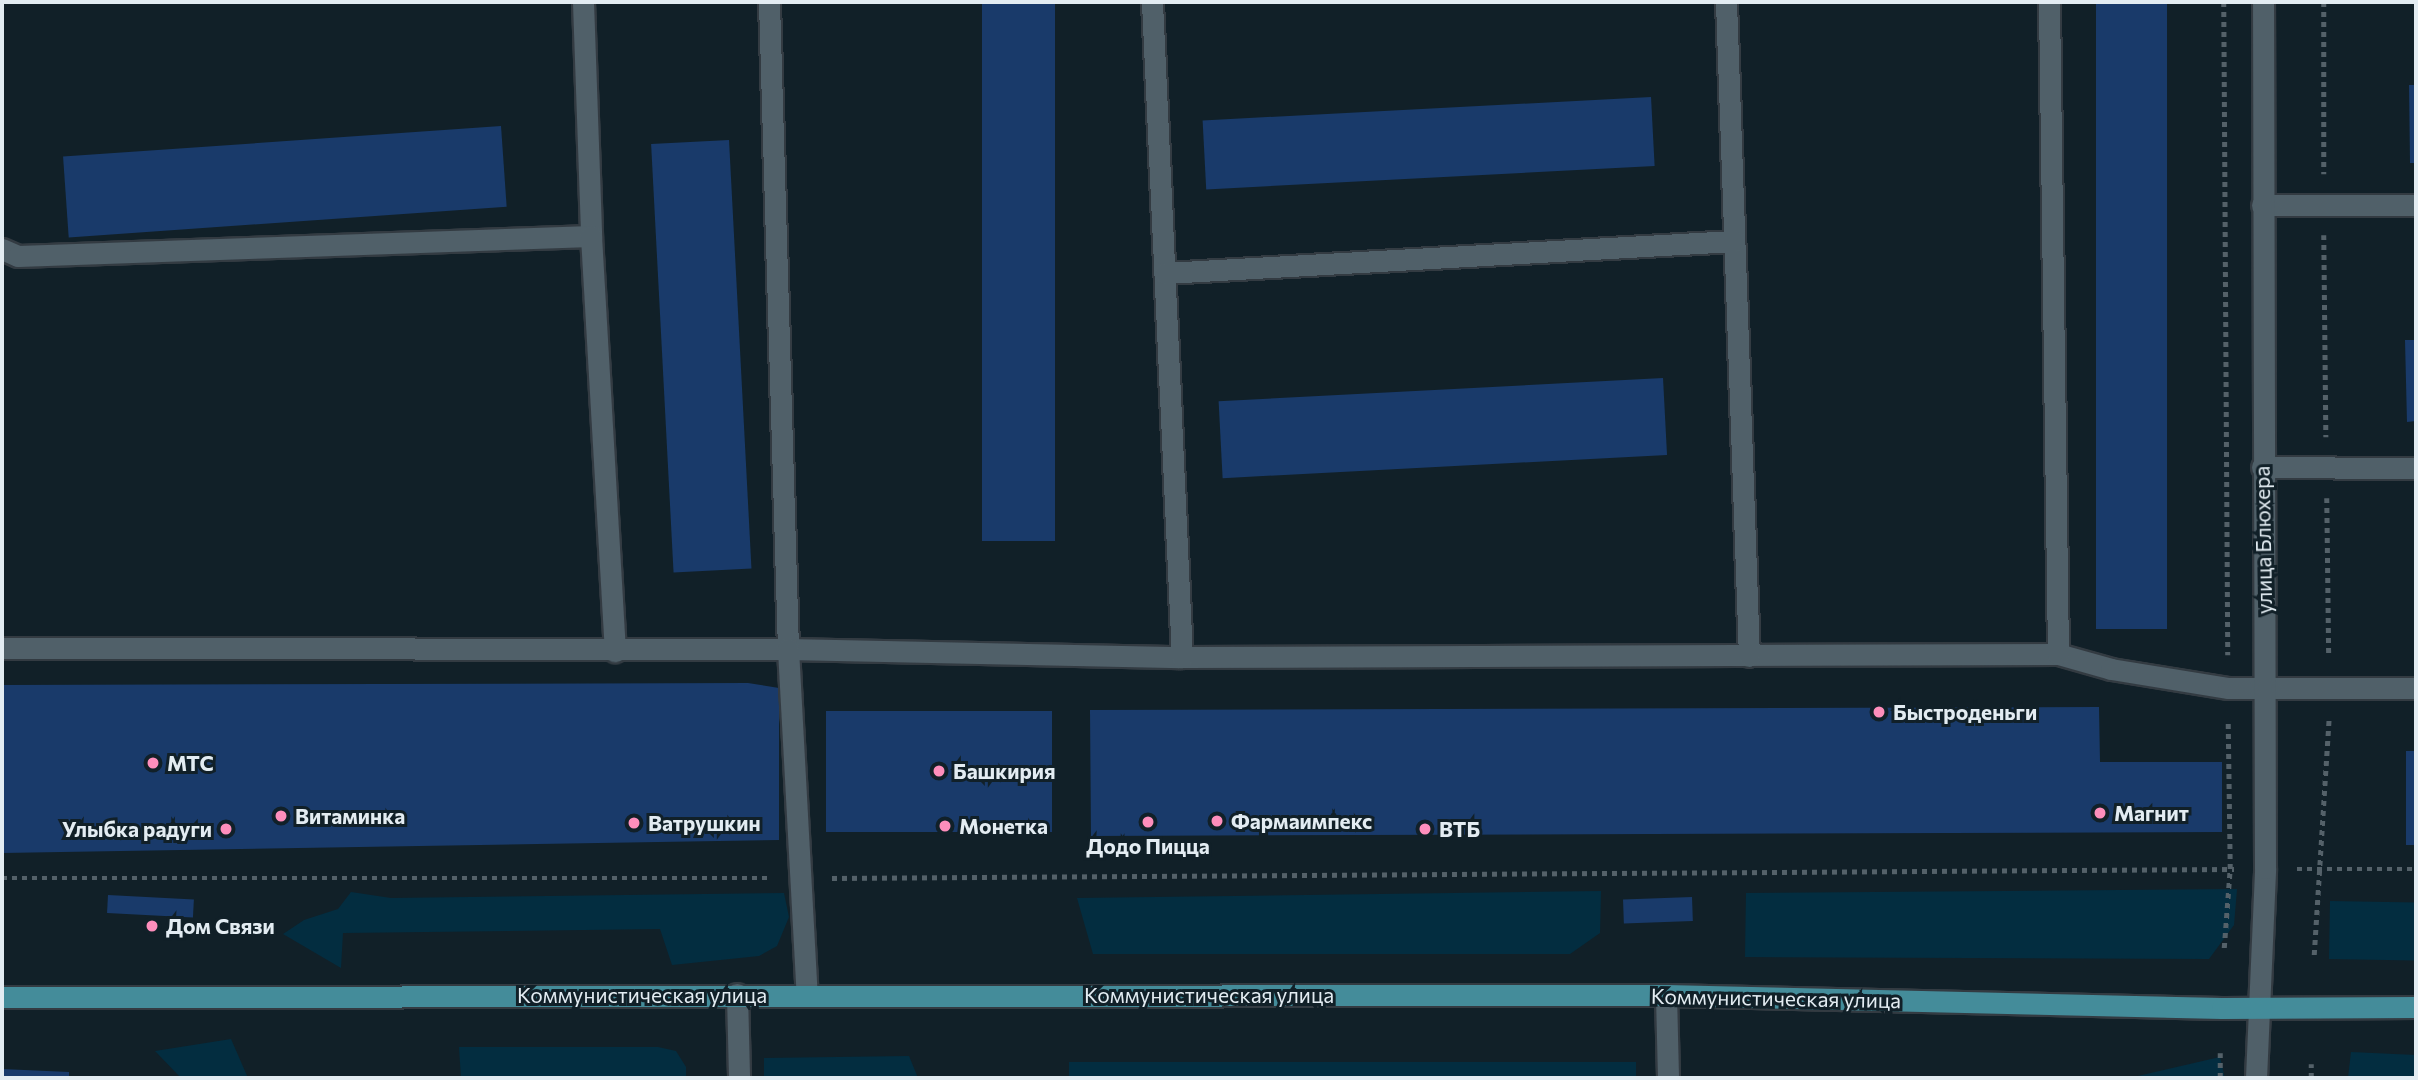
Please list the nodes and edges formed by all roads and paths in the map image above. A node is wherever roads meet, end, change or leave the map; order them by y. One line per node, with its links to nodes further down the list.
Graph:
1 (583, 2): 10 (street)
2 (769, 2): 17 (street)
3 (1153, 2): 13 (street)
4 (1726, 2): 11 (street)
5 (2049, 2): 19 (street)
6 (2224, 2): 22 (path)
7 (2263, 2): 8 (street, улица Блюхера)
8 (2262, 205): 9 (street); 14 (street, улица Блюхера)
9 (2416, 205)
10 (591, 236): 12 (street); 18 (street)
11 (1734, 241): 13 (street); 20 (street)
12 (2, 249)
13 (1165, 273): 21 (street)
14 (2262, 467): 15 (street); 23 (street, улица Блюхера)
15 (2416, 468)
16 (2, 648): 18 (street)
17 (788, 649): 18 (street); 21 (street); 30 (street)
18 (615, 651)
19 (2058, 654): 20 (street); 22 (street)
20 (1749, 656): 21 (street)
21 (1182, 657)
22 (2228, 688): 23 (street); 25 (path)
23 (2265, 688): 24 (street); 37 (street, улица Блюхера)
24 (2416, 688)
25 (2230, 869): 26 (path); 30 (path); 31 (path)
26 (2247, 869)
27 (2283, 869): 28 (path)
28 (2416, 869)
29 (2, 878): 30 (path)
30 (803, 878): 33 (street)
31 (2224, 948)
32 (737, 994): 33 (main road, Коммунистическая улица); 35 (main road, Коммунистическая улица); 40 (street)
33 (807, 995): 34 (main road, Коммунистическая улица)
34 (1666, 995): 37 (main road, Коммунистическая улица); 41 (street)
35 (2, 997)
36 (2416, 1007): 37 (main road, Коммунистическая улица)
37 (2256, 1008): 43 (street, улица Блюхера)
38 (2220, 1053): 42 (path)
39 (2311, 1063): 44 (path)
40 (739, 1078)
41 (1668, 1078)
42 (2220, 1078)
43 (2256, 1078)
44 (2311, 1078)

